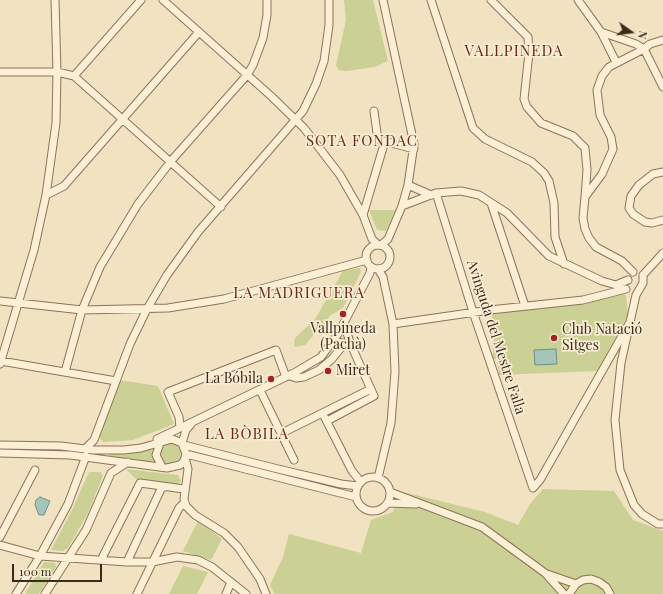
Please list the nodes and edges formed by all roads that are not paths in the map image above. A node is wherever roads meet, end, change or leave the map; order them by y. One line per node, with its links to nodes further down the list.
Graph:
1 (55, 0): 16 (street)
2 (141, 0): 18 (street)
3 (163, 0): 10 (street)
4 (267, 0): 17 (street)
5 (329, 0): 22 (street)
6 (384, 0): 24 (street)
7 (432, 0): 39 (street)
8 (491, 0): 30 (street)
9 (578, 0): 11 (street)
10 (198, 32): 17 (street); 21 (street)
11 (601, 32): 13 (street); 14 (street)
12 (663, 40): 13 (street)
13 (644, 49): 14 (street); 19 (street)
14 (616, 62): 30 (street)
15 (0, 72): 16 (street)
16 (57, 72): 18 (street); 29 (street)
17 (247, 75): 22 (street); 25 (street)
18 (74, 76): 21 (street)
19 (663, 87)
20 (374, 111): 23 (street)
21 (122, 118): 25 (street); 29 (street)
22 (296, 120): 33 (street); 34 (street)
23 (385, 142): 24 (street); 34 (street)
24 (414, 149): 27 (street)
25 (171, 161): 33 (street); 52 (street)
26 (663, 172): 35 (street)
27 (408, 185): 28 (street); 32 (street)
28 (433, 194): 31 (street); 32 (street); 53 (street, Avinguda del Mestre Falla)
29 (46, 195): 49 (street)
30 (585, 197): 41 (street)
31 (491, 203): 39 (street); 50 (street)
32 (402, 206): 36 (street)
33 (221, 207): 51 (street)
34 (363, 215): 36 (street)
35 (663, 220)
36 (379, 247): 38 (street); 40 (street)
37 (663, 252): 42 (street)
38 (367, 260): 40 (street); 51 (street)
39 (564, 264): 44 (street)
40 (376, 269): 55 (street); 56 (street)
41 (633, 272): 42 (street); 43 (street)
42 (643, 275): 47 (street)
43 (628, 280): 44 (street); 45 (street)
44 (602, 281): 46 (street)
45 (626, 288): 46 (street); 47 (street)
46 (608, 293): 50 (street)
47 (636, 295): 54 (street)
48 (0, 301): 49 (street)
49 (19, 304): 52 (street); 59 (street)
50 (525, 306): 53 (street)
51 (147, 309): 52 (street); 62 (street)
52 (82, 310): 60 (street)
53 (473, 312): 54 (street, Avinguda del Mestre Falla); 55 (street)
54 (630, 322): 92 (street)
55 (393, 324): 82 (street)
56 (341, 327): 57 (street); 58 (street)
57 (333, 341): 58 (street); 61 (street)
58 (348, 344): 61 (street); 64 (street)
59 (1, 363): 60 (street)
60 (65, 372): 62 (street)
61 (288, 376): 63 (street); 68 (street)
62 (116, 381): 71 (street)
63 (260, 390): 67 (street); 69 (street)
64 (373, 393): 65 (street); 66 (street)
65 (322, 413): 66 (street); 69 (street)
66 (326, 421): 84 (street)
67 (192, 423): 68 (street); 72 (street)
68 (180, 428): 70 (street)
69 (282, 434): 78 (street)
70 (161, 439): 72 (street); 74 (street); 80 (street)
71 (94, 440): 74 (street); 76 (street)
72 (183, 444): 77 (street); 84 (street)
73 (0, 445): 76 (street)
74 (100, 450): 76 (street)
75 (0, 453): 76 (street)
76 (86, 453): 79 (street); 95 (street)
77 (187, 456): 80 (street); 83 (street); 88 (street)
78 (294, 460)
79 (128, 462): 80 (street); 96 (street)
80 (165, 467): 83 (street)
81 (35, 470): 93 (street)
82 (378, 478): 84 (street); 87 (street)
83 (186, 479): 86 (street)
84 (360, 484): 88 (street)
85 (164, 487): 86 (street); 97 (street); 98 (street)
86 (184, 489): 89 (street)
87 (390, 492): 90 (street); 91 (street)
88 (356, 497): 90 (street)
89 (185, 502): 99 (street); 108 (street)
90 (388, 503): 91 (street)
91 (422, 505): 100 (street)
92 (663, 524)
93 (0, 536)
94 (0, 545): 95 (street)
95 (40, 556): 96 (street); 103 (street)
96 (68, 557): 97 (street); 104 (street)
97 (104, 560): 98 (street)
98 (127, 562): 99 (street)
99 (152, 562): 101 (street); 105 (street)
100 (545, 573): 102 (street); 109 (street)
101 (231, 582): 106 (street); 107 (street)
102 (576, 584): 110 (street); 111 (street)
103 (16, 594)
104 (44, 594)
105 (137, 594)
106 (226, 594)
107 (246, 594)
108 (266, 594)
109 (564, 594)
110 (569, 594)
111 (610, 594)

